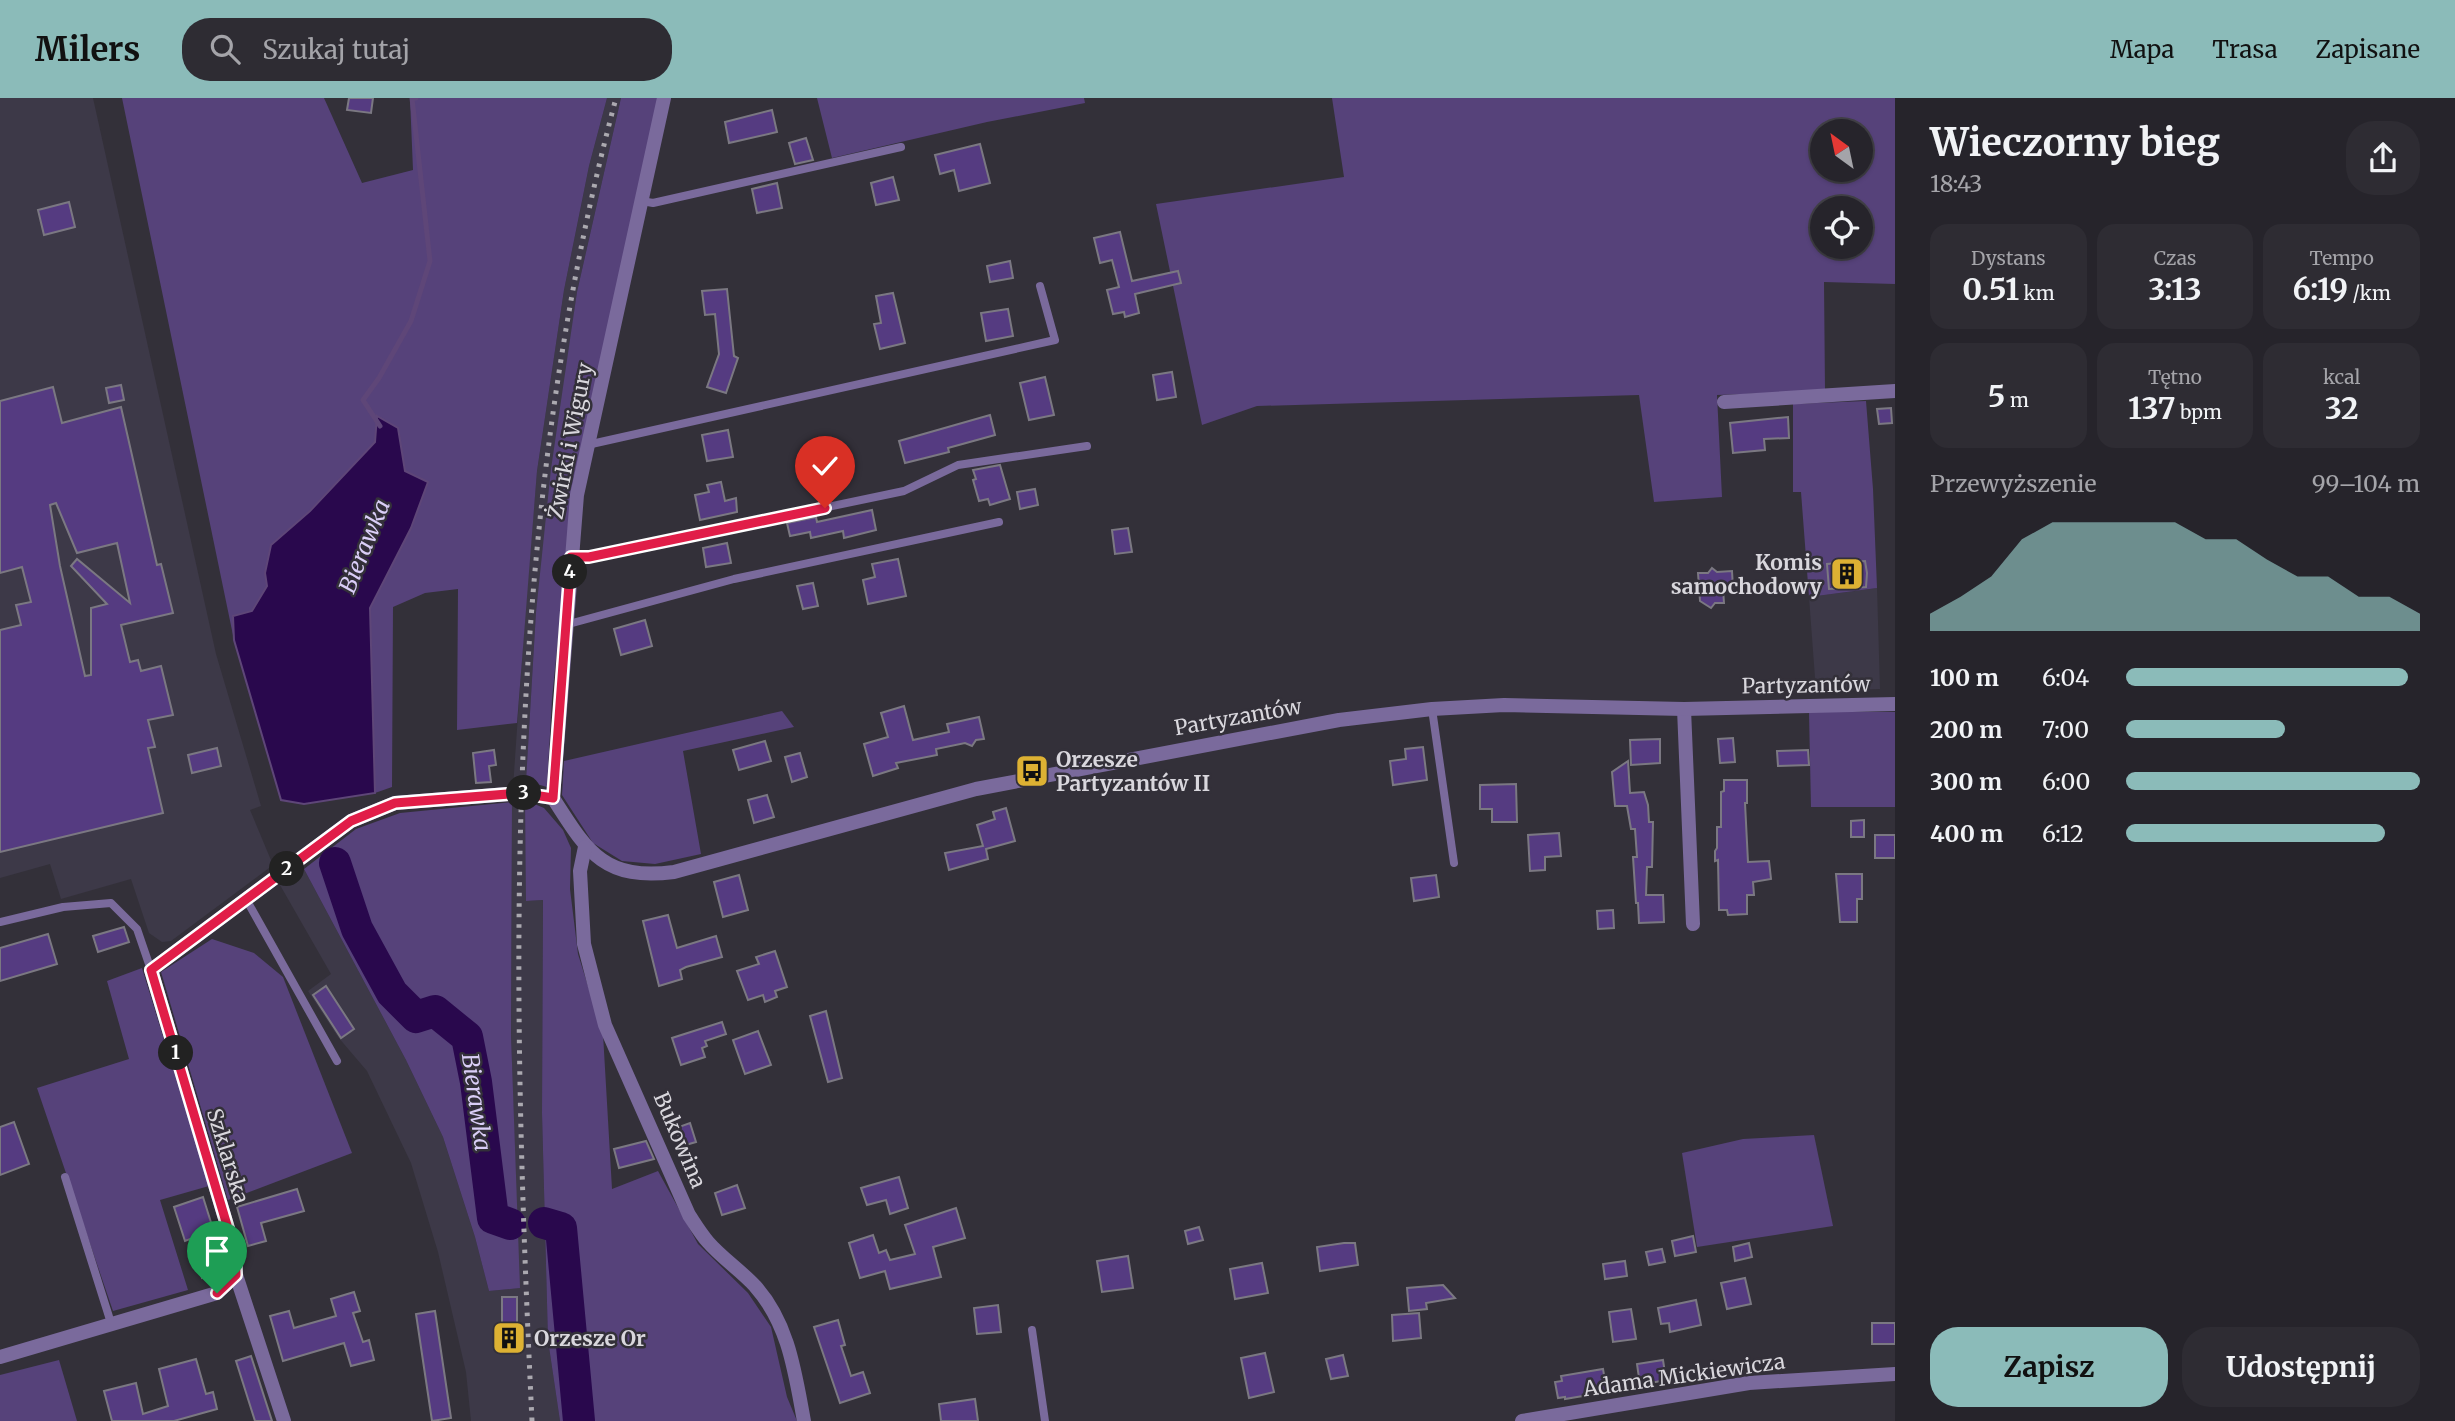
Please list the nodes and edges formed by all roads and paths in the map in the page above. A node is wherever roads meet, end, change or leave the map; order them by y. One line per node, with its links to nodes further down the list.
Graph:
1 (664, 98): 3 (street, Żwirki i Wigury)
2 (901, 147): 3 (lane)
3 (642, 201): 7 (street, Żwirki i Wigury)
4 (1040, 286): 7 (lane)
5 (1895, 391): 6 (street)
6 (1724, 402)
7 (587, 445): 10 (street, Żwirki i Wigury)
8 (1087, 446): 10 (lane)
9 (999, 522): 11 (lane)
10 (571, 557): 11 (street, Żwirki i Wigury)
11 (565, 625): 15 (street, Żwirki i Wigury)
12 (1895, 704): 14 (street, Partyzantów)
13 (1433, 709): 14 (street, Partyzantów); 16 (street, Partyzantów); 17 (lane)
14 (1684, 709): 20 (street)
15 (553, 798): 16 (street, Partyzantów); 18 (street)
16 (585, 847): 30 (street, Bukowina)
17 (1454, 863)
18 (247, 900): 21 (street); 22 (lane)
19 (0, 922): 21 (lane, Szklarska)
20 (1693, 924)
21 (151, 970): 24 (street, Szklarska)
22 (337, 1060)
23 (65, 1177): 25 (lane)
24 (236, 1275): 25 (street); 29 (street, Szklarska)
25 (111, 1323): 27 (street)
26 (1032, 1330): 31 (lane)
27 (0, 1357)
28 (1895, 1374): 32 (street, Adama Mickiewicza)
29 (284, 1421)
30 (804, 1421)
31 (1045, 1421)
32 (1522, 1421)

